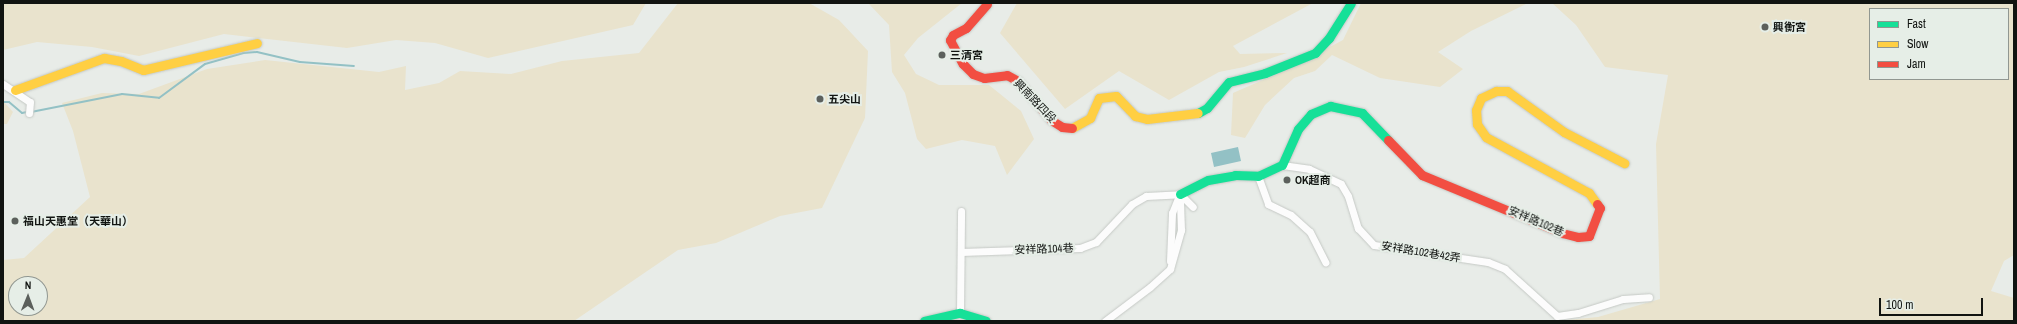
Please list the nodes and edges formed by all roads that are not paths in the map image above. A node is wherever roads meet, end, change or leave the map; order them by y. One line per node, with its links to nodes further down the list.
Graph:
1 (1351, 3): 2 (street, 興南路四段)
2 (987, 4)
3 (257, 43): 5 (street)
4 (3, 84): 5 (street)
5 (15, 90): 6 (street)
6 (29, 113)
7 (1624, 163): 8 (street, 安祥路102巷)
8 (1282, 165): 9 (street); 15 (street, 安祥路102巷42弄)
9 (1258, 176): 10 (street); 14 (street)
10 (1180, 194): 11 (street); 13 (street, 安祥路104巷); 19 (street)
11 (1193, 207)
12 (961, 211): 13 (street)
13 (961, 252): 16 (street)
14 (1325, 262)
15 (1649, 297)
16 (960, 313): 17 (street); 18 (street)
17 (924, 321)
18 (986, 321)
19 (1105, 321)

